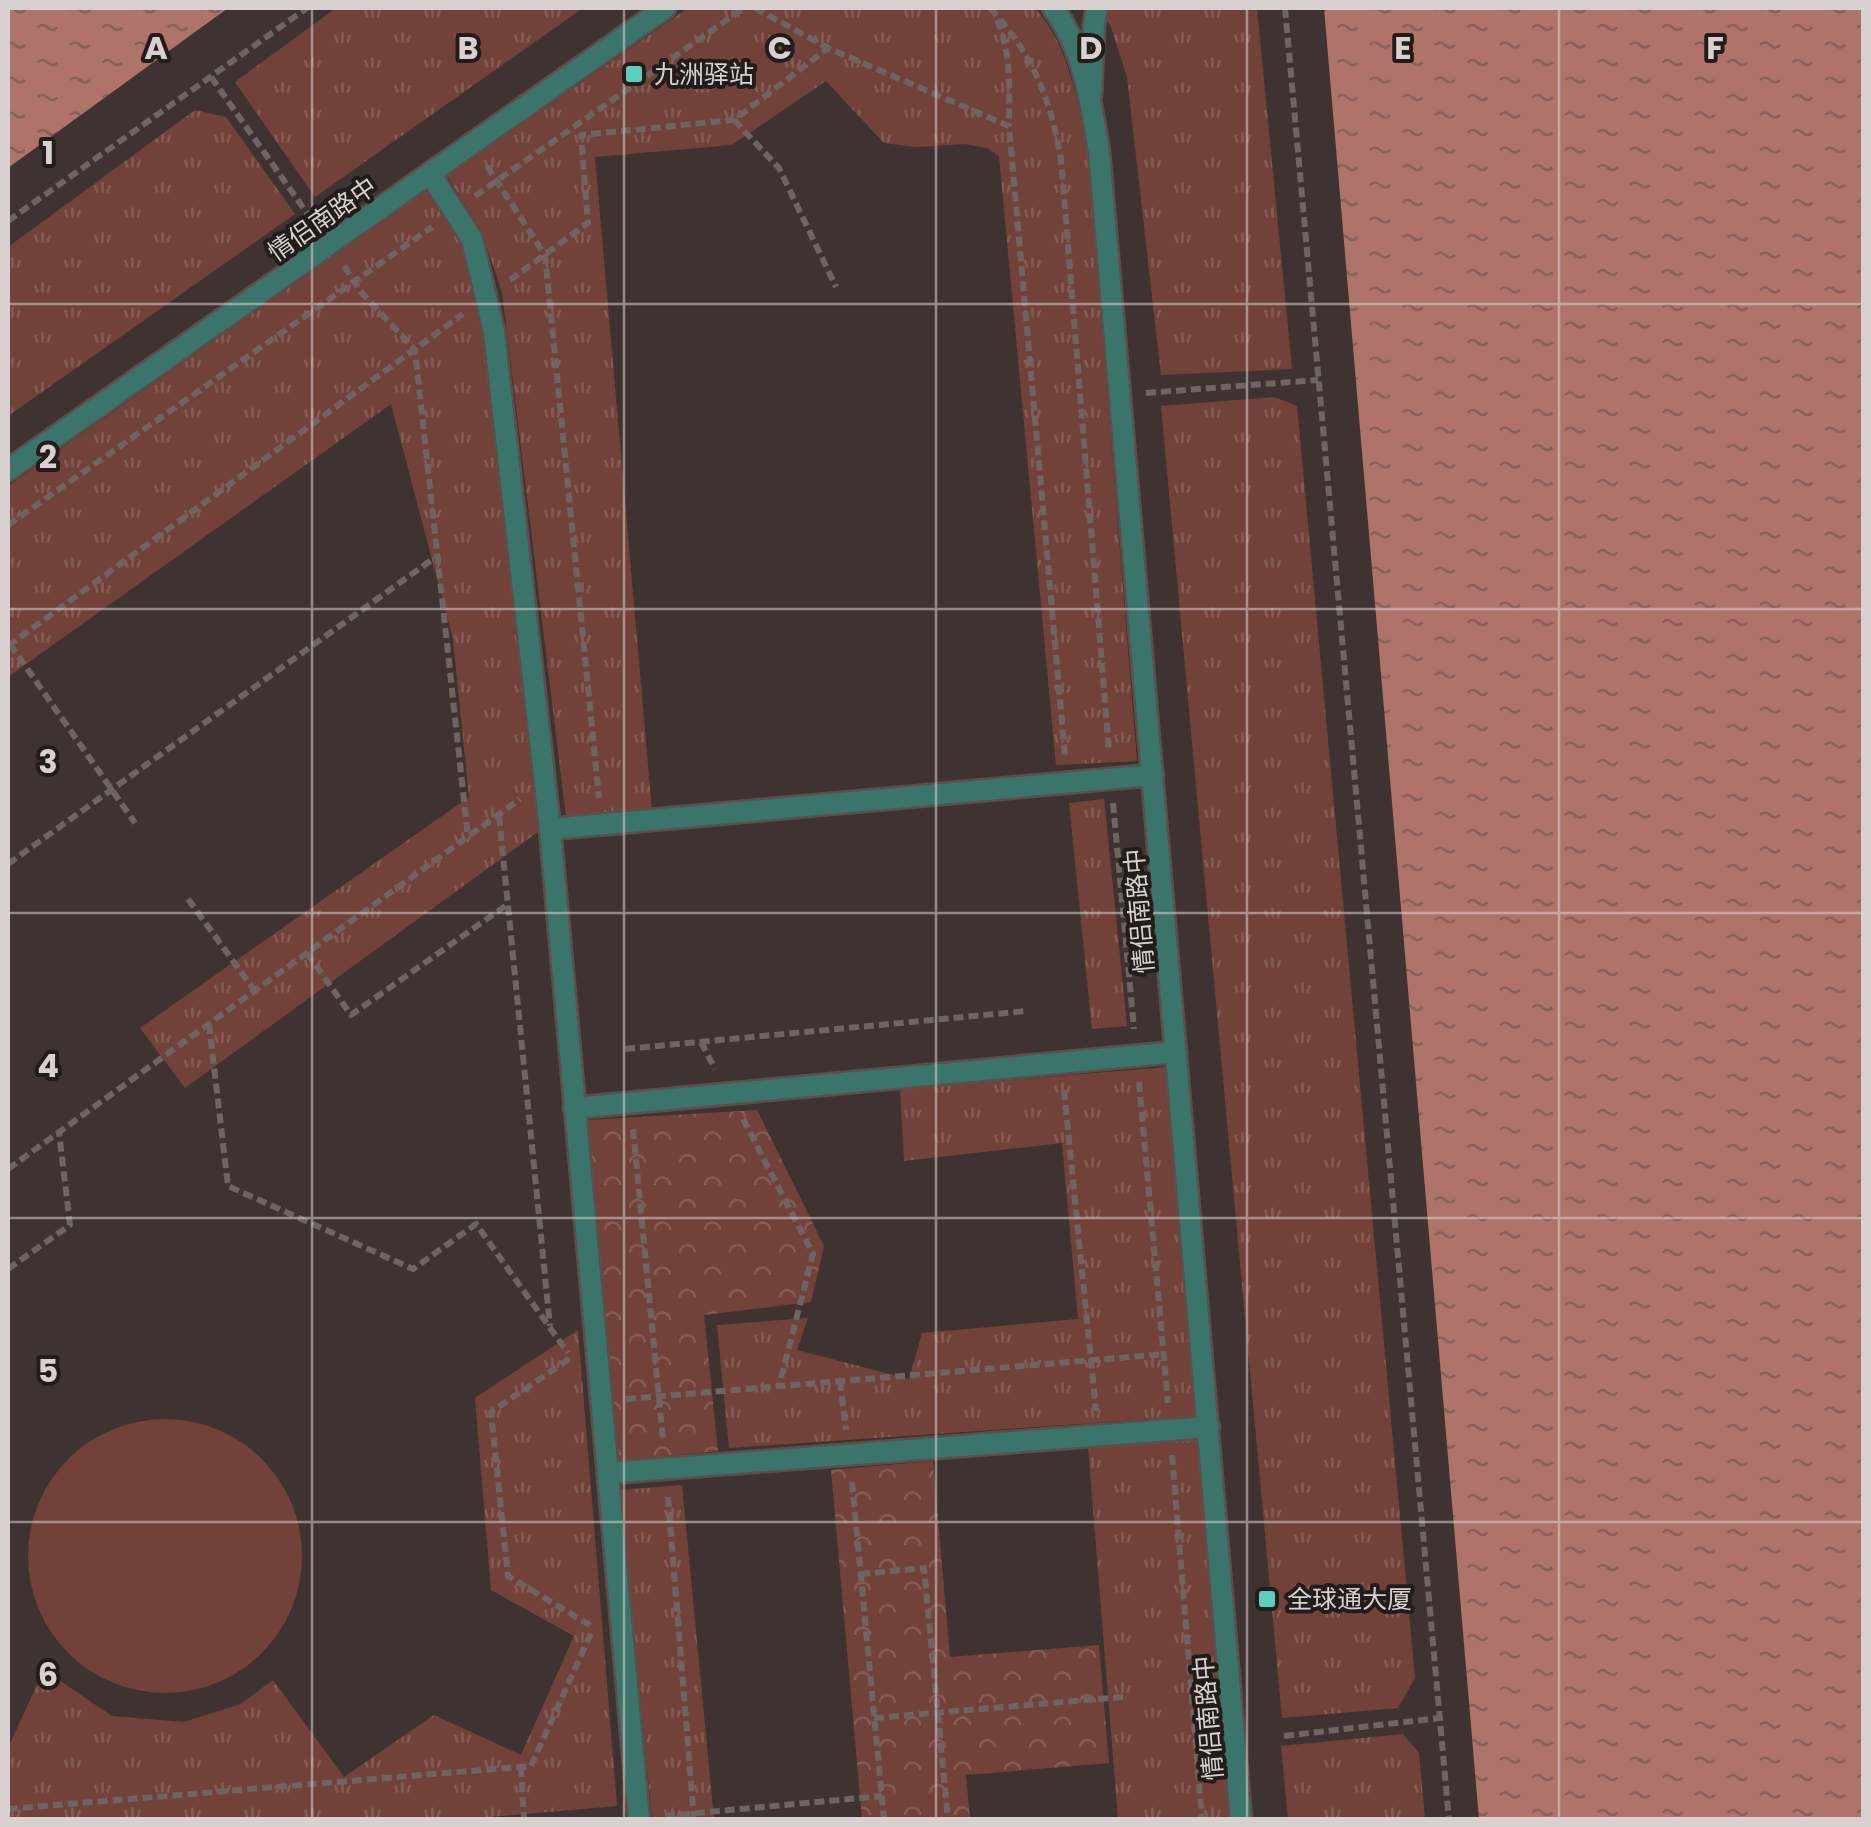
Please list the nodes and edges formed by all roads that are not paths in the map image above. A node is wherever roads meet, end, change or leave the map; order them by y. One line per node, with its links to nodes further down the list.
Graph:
1 (665, 8): 5 (street, 情侣南路中)
2 (1097, 8): 4 (street)
3 (1060, 12): 4 (street, 情侣南路中)
4 (1091, 102): 7 (street, 情侣南路中)
5 (430, 174): 6 (street, 情侣南路中); 8 (street)
6 (8, 470)
7 (1153, 775): 8 (street); 9 (street, 情侣南路中)
8 (550, 829): 10 (street)
9 (1176, 1052): 10 (street); 11 (street, 情侣南路中)
10 (574, 1108): 12 (street)
11 (1208, 1428): 12 (street); 15 (street, 情侣南路中)
12 (608, 1473): 13 (street)
13 (639, 1819): 14 (street)
14 (616, 1820)
15 (1242, 1820)

